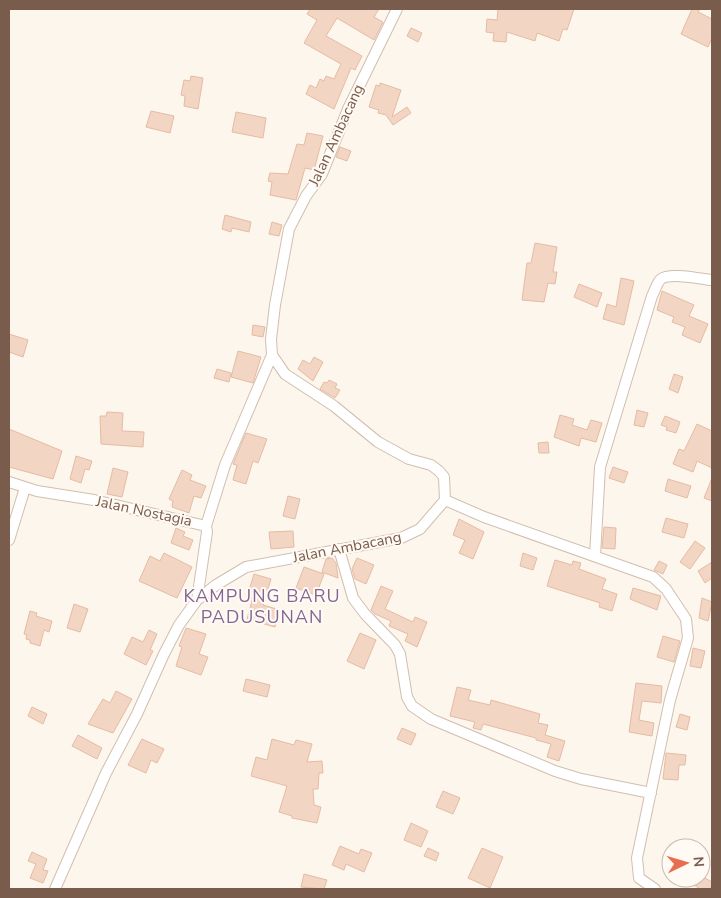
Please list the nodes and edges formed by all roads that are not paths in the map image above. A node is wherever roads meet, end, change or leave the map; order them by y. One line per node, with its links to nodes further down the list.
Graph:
1 (397, 9): 3 (street, Jalan Ambacang)
2 (712, 280): 10 (street)
3 (272, 355): 6 (street); 7 (street)
4 (9, 482): 5 (street, Jalan Nostagia)
5 (25, 488): 7 (street, Jalan Nostagia); 8 (street)
6 (445, 500): 9 (street, Jalan Ambacang); 10 (street)
7 (206, 526): 11 (street, Jalan Nostagia)
8 (9, 540)
9 (339, 549): 11 (street, Jalan Ambacang); 12 (street)
10 (595, 556): 12 (street)
11 (198, 600): 13 (street, Jalan Ambacang)
12 (651, 793): 14 (street)
13 (55, 889)
14 (655, 889)

